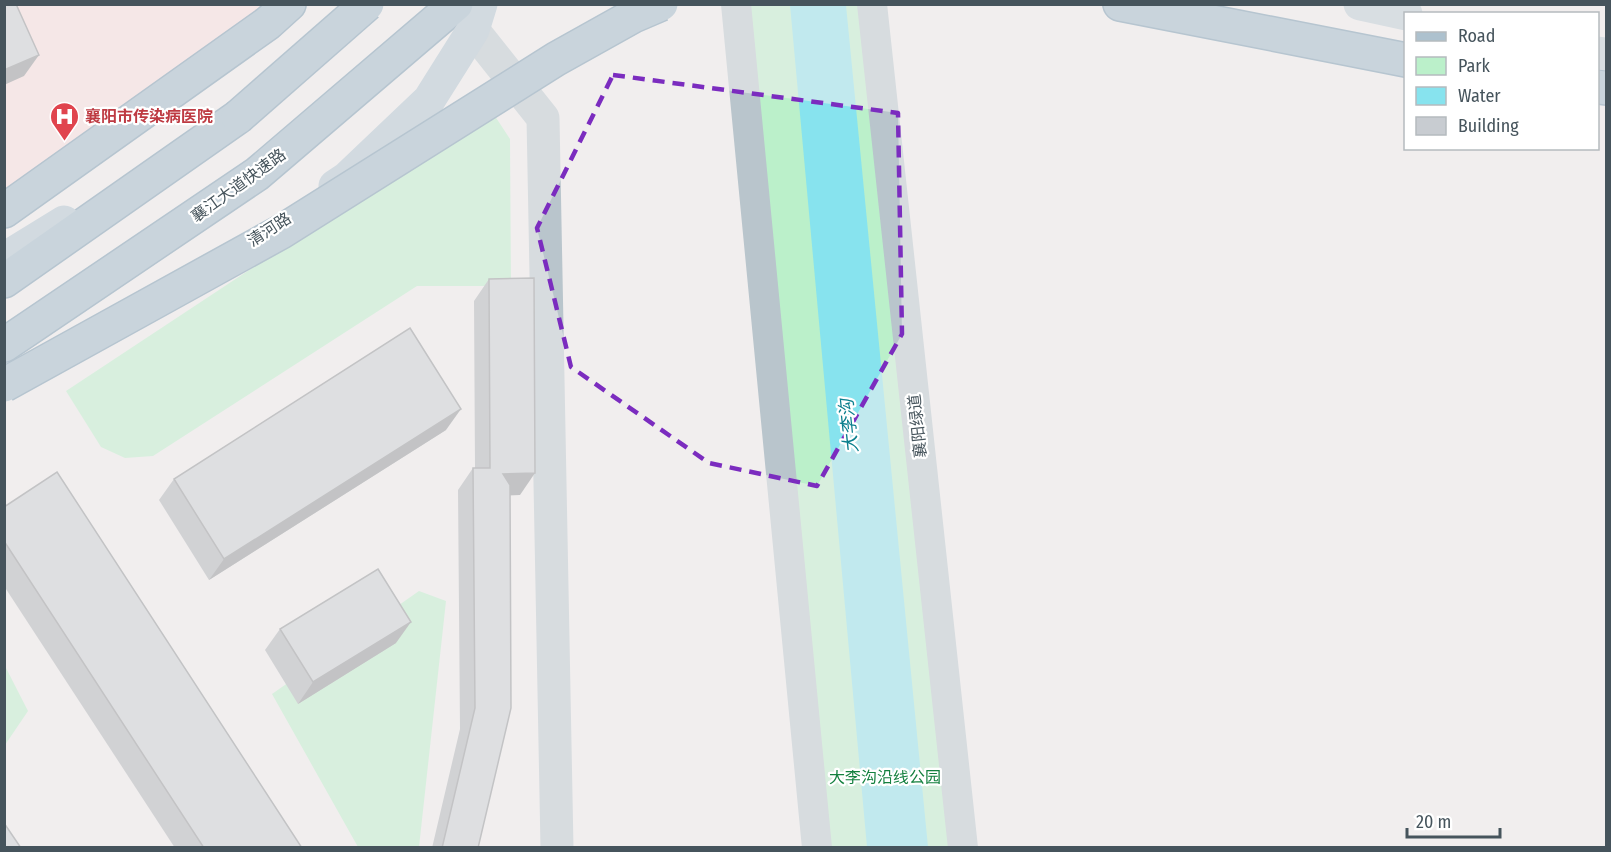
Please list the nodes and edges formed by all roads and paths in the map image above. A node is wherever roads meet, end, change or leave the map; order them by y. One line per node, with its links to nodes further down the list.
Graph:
1 (289, 4): 12 (highway)
2 (368, 4): 14 (highway, bridge)
3 (378, 4): 13 (main road)
4 (661, 4): 16 (highway, bridge)
5 (735, 4): 19 (street)
6 (872, 4): 20 (street, 襄阳绿道)
7 (1120, 4): 11 (highway)
8 (1360, 4): 10 (main road)
9 (470, 13): 15 (highway, 襄江大道快速路); 17 (main road, 清河路); 18 (street)
10 (1404, 14)
11 (1404, 60)
12 (4, 212)
13 (4, 259)
14 (4, 281)
15 (4, 345)
16 (4, 385)
17 (4, 402)
18 (557, 848)
19 (817, 848)
20 (963, 848)

